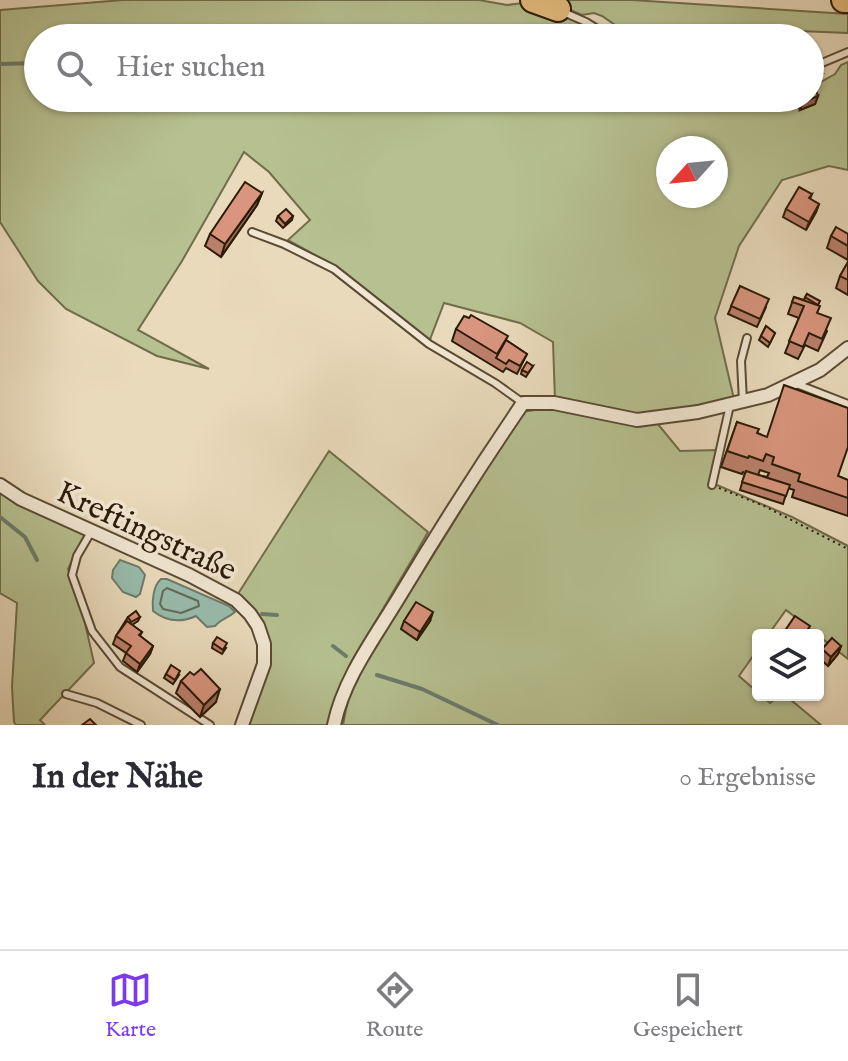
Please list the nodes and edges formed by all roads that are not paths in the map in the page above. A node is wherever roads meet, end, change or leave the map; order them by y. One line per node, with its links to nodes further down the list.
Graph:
1 (533, 0): 2 (highway)
2 (558, 9): 3 (lane)
3 (589, 24)
4 (848, 52): 5 (lane)
5 (824, 62)
6 (252, 232): 10 (lane)
7 (747, 338): 11 (lane)
8 (848, 348): 9 (street)
9 (794, 383): 11 (street); 12 (lane)
10 (523, 403): 11 (street); 20 (street)
11 (737, 403): 14 (lane)
12 (848, 404)
13 (0, 485): 15 (street, Kreftingstraße)
14 (712, 485)
15 (92, 531): 18 (lane); 19 (street, Kreftingstraße)
16 (66, 694): 17 (lane)
17 (141, 725)
18 (210, 725)
19 (242, 725)
20 (334, 725)

